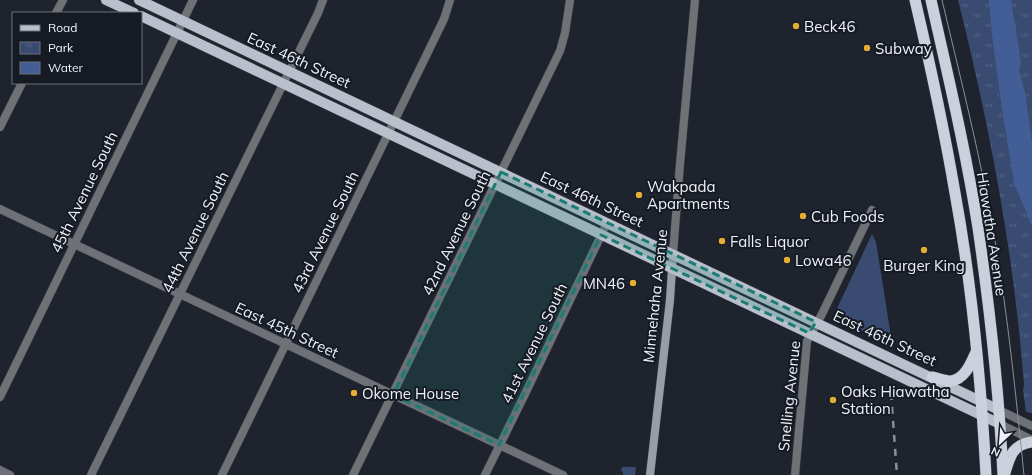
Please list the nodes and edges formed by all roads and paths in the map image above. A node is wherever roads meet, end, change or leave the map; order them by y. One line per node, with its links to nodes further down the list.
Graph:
1 (63, 0): 11 (street)
2 (106, 0): 12 (main road)
3 (139, 0): 14 (main road, East 46th Street)
4 (193, 0): 14 (street, 45th Avenue South)
5 (323, 0): 16 (street, 44th Avenue South)
6 (450, 0): 19 (street, 43rd Avenue South)
7 (570, 0): 22 (street, 42nd Avenue South)
8 (695, 0): 29 (street, Minnehaha Avenue)
9 (915, 0): 35 (highway, Hiawatha Avenue)
10 (931, 0): 40 (highway, Hiawatha Avenue)
11 (57, 12)
12 (132, 12)
13 (142, 16): 15 (main road, East 46th Street)
14 (182, 21): 15 (street, 45th Avenue South); 16 (main road, East 46th Street)
15 (176, 33): 17 (main road, East 46th Street); 28 (street, 45th Avenue South)
16 (289, 71): 17 (street, 44th Avenue South); 19 (main road, East 46th Street)
17 (282, 83): 21 (main road, East 46th Street); 31 (street, 44th Avenue South)
18 (22, 84): 20 (street)
19 (395, 122): 21 (street, 43rd Avenue South); 22 (main road, East 46th Street)
20 (0, 128)
21 (389, 133): 23 (main road, East 46th Street); 34 (street, 43rd Avenue South)
22 (501, 172): 23 (street, 42nd Avenue South); 26 (main road, East 46th Street)
23 (495, 184): 27 (main road, East 46th Street); 37 (street, 42nd Avenue South)
24 (0, 209): 28 (street, East 45th Street)
25 (872, 210): 32 (street, Snelling Avenue)
26 (607, 223): 27 (street, 41st Avenue South); 29 (main road, East 46th Street)
27 (601, 235): 30 (main road, East 46th Street); 45 (street, 41st Avenue South)
28 (74, 244): 31 (street, East 45th Street); 38 (street, 45th Avenue South)
29 (673, 254): 30 (main road, Minnehaha Avenue); 32 (main road, East 46th Street)
30 (672, 269): 33 (main road, East 46th Street); 53 (main road, Minnehaha Avenue)
31 (180, 294): 34 (street, East 45th Street); 48 (street, 44th Avenue South)
32 (816, 322): 33 (street, Snelling Avenue); 36 (main road, East 46th Street)
33 (809, 333): 41 (main road, East 46th Street); 54 (street, Snelling Avenue)
34 (287, 345): 37 (street, East 45th Street); 49 (street, 43rd Avenue South)
35 (977, 352): 36 (highway); 39 (highway, Hiawatha Avenue)
36 (932, 377): 39 (main road, East 46th Street)
37 (393, 395): 45 (street, East 45th Street); 50 (street, 42nd Avenue South)
38 (0, 397)
39 (982, 402): 40 (main road, East 46th Street); 41 (highway, Hiawatha Avenue)
40 (999, 410): 42 (highway, Hiawatha Avenue); 43 (street, East 46th Street)
41 (982, 415): 42 (main road, East 46th Street); 55 (highway, Hiawatha Avenue)
42 (1000, 424): 44 (street, East 46th Street); 56 (highway, Hiawatha Avenue)
43 (1032, 426)
44 (1032, 441): 56 (highway)
45 (499, 445): 51 (street, 41st Avenue South); 52 (street, East 45th Street)
46 (0, 470): 47 (street)
47 (10, 475)
48 (91, 475)
49 (222, 475)
50 (353, 475)
51 (485, 475)
52 (563, 475)
53 (650, 475)
54 (795, 475)
55 (986, 475)
56 (1004, 475)

